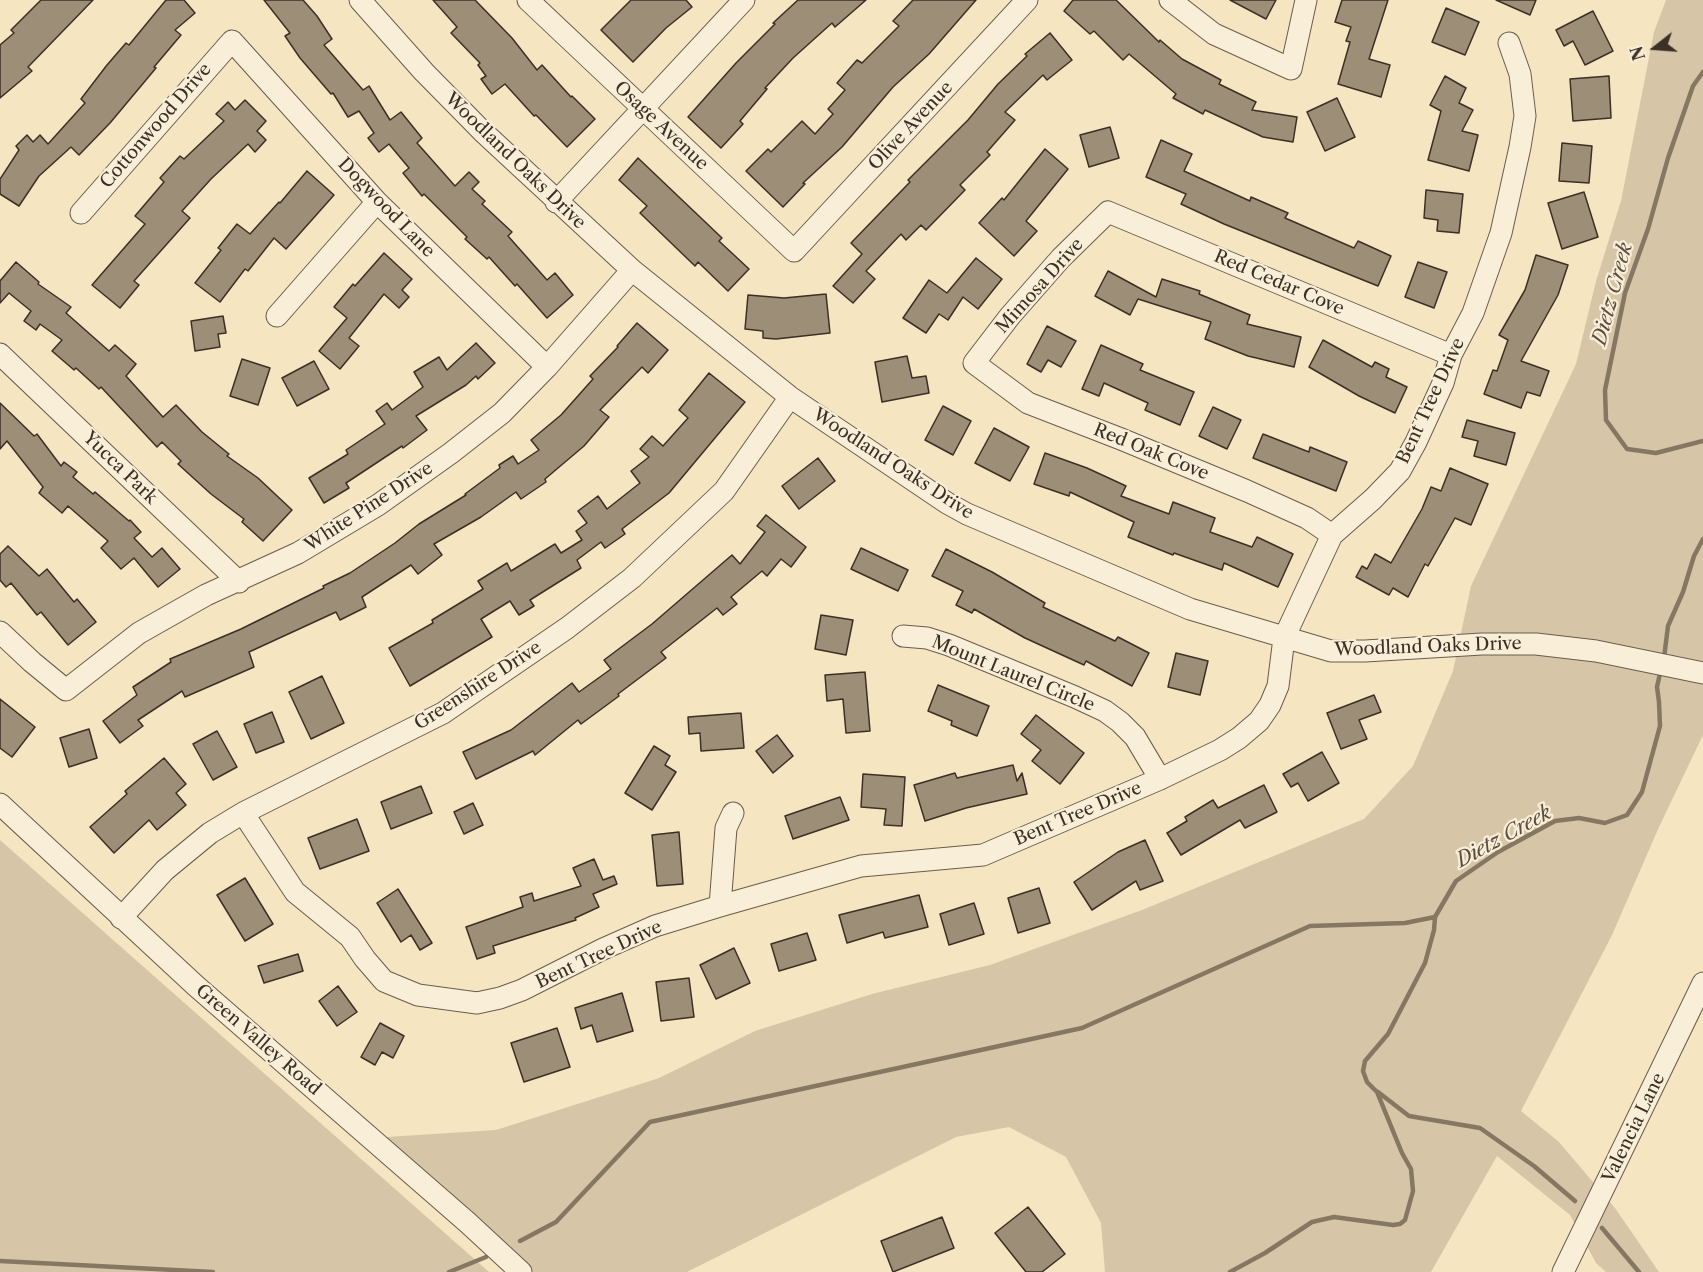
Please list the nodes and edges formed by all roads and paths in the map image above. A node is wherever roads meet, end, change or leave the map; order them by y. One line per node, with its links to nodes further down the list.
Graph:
1 (360, 0): 11 (street, Woodland Oaks Drive)
2 (528, 0): 9 (street, Osage Avenue)
3 (744, 0): 9 (street)
4 (1027, 0): 14 (street, Olive Avenue)
5 (1170, 0): 6 (street)
6 (1306, 0)
7 (232, 41): 10 (street, Dogwood Lane); 13 (street, Cottonwood Drive)
8 (1509, 43): 18 (street, Bent Tree Drive)
9 (643, 110): 11 (street); 14 (street, Osage Avenue)
10 (377, 202): 16 (street); 20 (street, Dogwood Lane)
11 (556, 202): 15 (street, Woodland Oaks Drive)
12 (1108, 212): 18 (street, Red Cedar Cove); 19 (street, Mimosa Drive)
13 (81, 213)
14 (794, 251)
15 (632, 270): 20 (street, White Pine Drive); 21 (street, Woodland Oaks Drive)
16 (277, 316)
17 (0, 354): 23 (street, Yucca Park)
18 (1450, 355): 22 (street, Bent Tree Drive)
19 (974, 363): 22 (street, Red Oak Cove)
20 (547, 367): 23 (street, White Pine Drive)
21 (790, 397): 26 (street, Woodland Oaks Drive); 30 (street, Greenshire Drive)
22 (1332, 535): 26 (street, Bent Tree Drive)
23 (239, 582): 24 (street, White Pine Drive)
24 (0, 632)
25 (903, 636): 28 (street, Mount Laurel Circle)
26 (1284, 638): 27 (street, Woodland Oaks Drive); 28 (street, Bent Tree Drive)
27 (1703, 673)
28 (1160, 779): 32 (street, Bent Tree Drive)
29 (0, 804): 33 (street, Green Valley Road)
30 (243, 813): 32 (street, Bent Tree Drive); 33 (street, Greenshire Drive)
31 (733, 813): 32 (street)
32 (720, 906)
33 (122, 918): 35 (street, Green Valley Road)
34 (1700, 996): 36 (street, Valencia Lane)
35 (521, 1272)
36 (1563, 1272)

